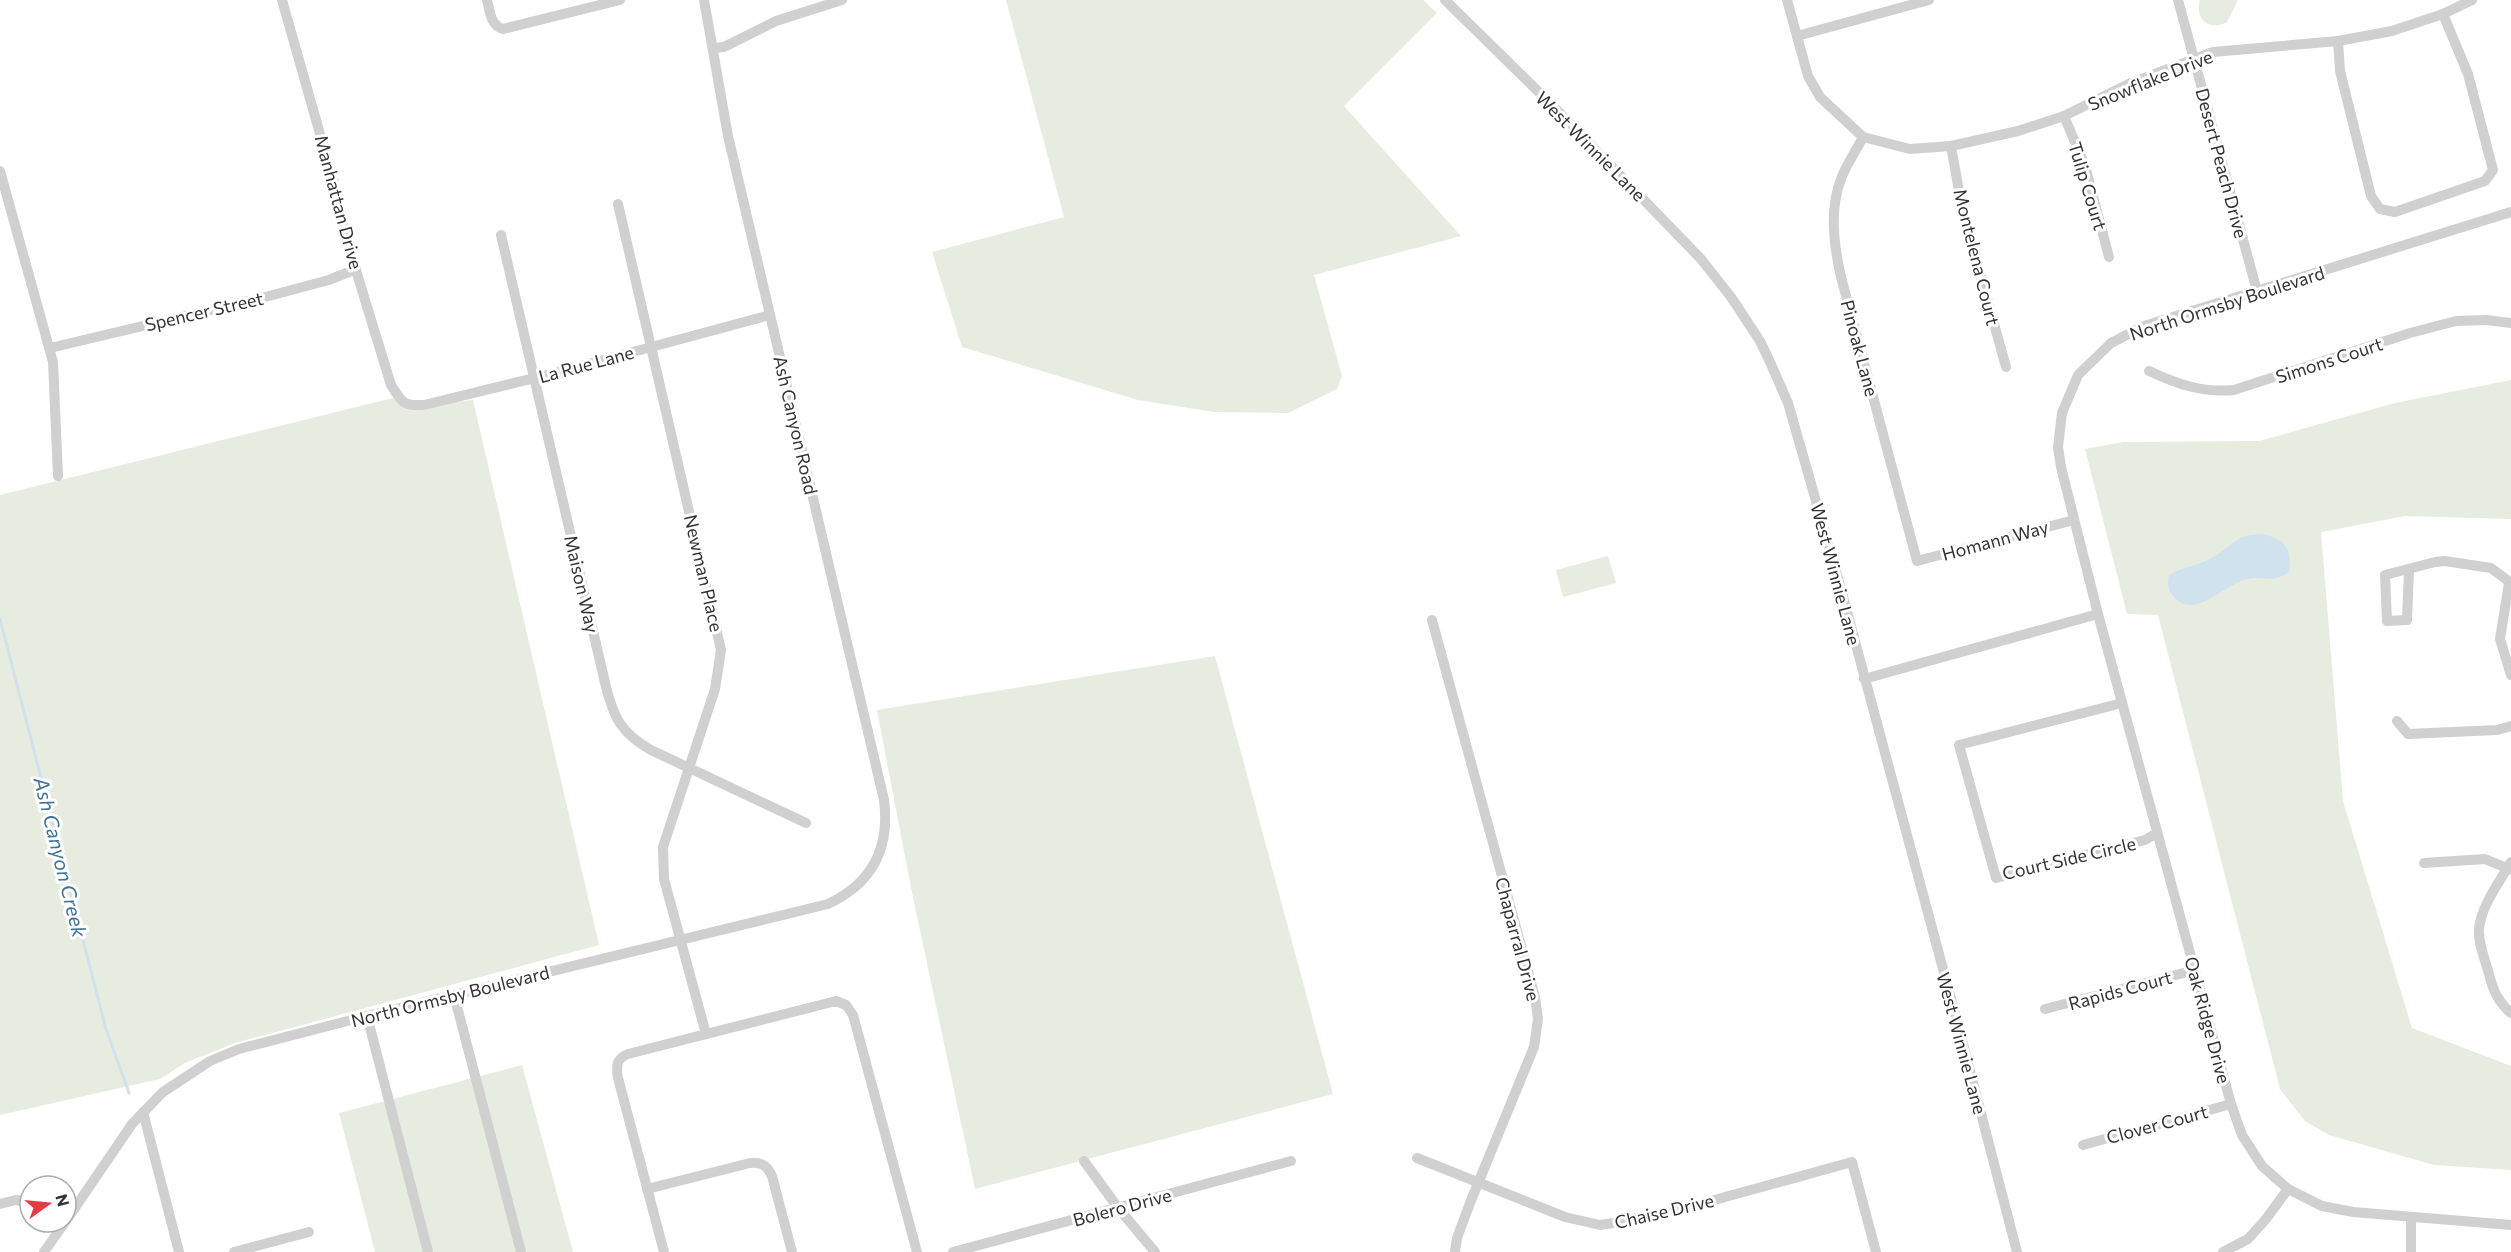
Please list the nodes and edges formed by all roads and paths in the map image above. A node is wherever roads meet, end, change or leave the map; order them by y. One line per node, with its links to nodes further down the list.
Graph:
1 (282, 0): 24 (street, Manhattan Drive)
2 (487, 0): 3 (street)
3 (620, 0)
4 (704, 0): 14 (street, Ash Canyon Road)
5 (842, 0): 14 (street)
6 (1787, 0): 12 (street)
7 (2178, 0): 15 (street, Desert Peach Drive)
8 (2472, 0): 11 (street, Snowflake Drive)
9 (1921, 1): 12 (street)
10 (1452, 2): 42 (street, West Winnie Lane)
11 (2443, 14): 13 (street, Snowflake Drive); 13 (street)
12 (1797, 36): 17 (street)
13 (2338, 41): 15 (street, Snowflake Drive)
14 (713, 48): 26 (street, Ash Canyon Road)
15 (2194, 58): 16 (street, Snowflake Drive); 25 (street, Desert Peach Drive)
16 (2064, 116): 18 (street, Snowflake Drive); 23 (street, Tulip Court)
17 (1863, 137): 18 (street, Snowflake Drive); 36 (street, Pinoak Lane)
18 (1951, 146): 30 (street, Montelena Court)
19 (0, 171): 29 (street)
20 (618, 204): 28 (street, Newman Place)
21 (2511, 212): 25 (street, North Ormsby Boulevard)
22 (501, 235): 32 (street, Maison Way)
23 (2109, 257)
24 (356, 269): 29 (street, Spencer Street); 33 (street, Manhattan Drive)
25 (2257, 291): 35 (street, North Ormsby Boulevard)
26 (770, 315): 28 (street, La Rue Lane); 49 (street, Ash Canyon Road)
27 (2511, 323): 31 (street, Simons Court)
28 (651, 347): 32 (street, La Rue Lane); 46 (street, Newman Place)
29 (50, 348): 34 (street)
30 (2006, 367)
31 (2149, 370)
32 (534, 378): 33 (street, La Rue Lane); 46 (street, Maison Way)
33 (402, 402)
34 (58, 476)
35 (2074, 520): 36 (street, Homann Way); 39 (street, North Ormsby Boulevard)
36 (1917, 561)
37 (2409, 570): 37 (street); 38 (street)
38 (2510, 583): 41 (street)
39 (2098, 614): 42 (street); 43 (street, Oak Ridge Drive)
40 (1432, 620): 65 (street, Chaparral Drive)
41 (2511, 675)
42 (1864, 679): 88 (street, West Winnie Lane)
43 (2122, 703): 48 (street, Oak Ridge Drive); 48 (street, Court Side Circle)
44 (2397, 721): 45 (street)
45 (2511, 726)
46 (689, 768): 47 (street, Maison Way); 52 (street, Newman Place)
47 (806, 824)
48 (2157, 832): 53 (street, Oak Ridge Drive)
49 (881, 849): 52 (street, North Ormsby Boulevard)
50 (2424, 862): 51 (street)
51 (2510, 867): 56 (street)
52 (680, 940): 54 (street, North Ormsby Boulevard); 58 (street, Newman Place)
53 (2195, 970): 55 (street, Rapids Court); 59 (street, Oak Ridge Drive)
54 (454, 995): 57 (street, North Ormsby Boulevard); 80 (street)
55 (2045, 1009)
56 (2511, 1013)
57 (367, 1016): 60 (street, North Ormsby Boulevard); 79 (street)
58 (706, 1034): 66 (street); 83 (street)
59 (2231, 1104): 61 (street, Clover Court); 67 (street, Oak Ridge Drive)
60 (143, 1112): 69 (street, North Ormsby Boulevard); 77 (street)
61 (2083, 1145)
62 (1418, 1158): 65 (street, Chaise Drive)
63 (1084, 1161): 71 (street)
64 (1291, 1161): 71 (street, Bolero Drive)
65 (1480, 1183): 86 (street, Chaparral Drive); 87 (street, Chaise Drive)
66 (647, 1189): 81 (street); 82 (street)
67 (2288, 1190): 72 (street, Oak Ridge Drive); 89 (street)
68 (18, 1200): 70 (street)
69 (78, 1203)
70 (0, 1204)
71 (1119, 1209): 84 (street, Bolero Drive); 85 (street)
72 (2411, 1217): 73 (street, Oak Ridge Drive); 90 (street)
73 (2511, 1225)
74 (309, 1232): 78 (street)
75 (57, 1234): 76 (street, North Ormsby Boulevard)
76 (44, 1252)
77 (179, 1252)
78 (234, 1252)
79 (428, 1252)
80 (521, 1252)
81 (664, 1252)
82 (792, 1252)
83 (917, 1252)
84 (953, 1252)
85 (1155, 1252)
86 (1455, 1252)
87 (1876, 1252)
88 (2017, 1252)
89 (2223, 1252)
90 (2411, 1252)

